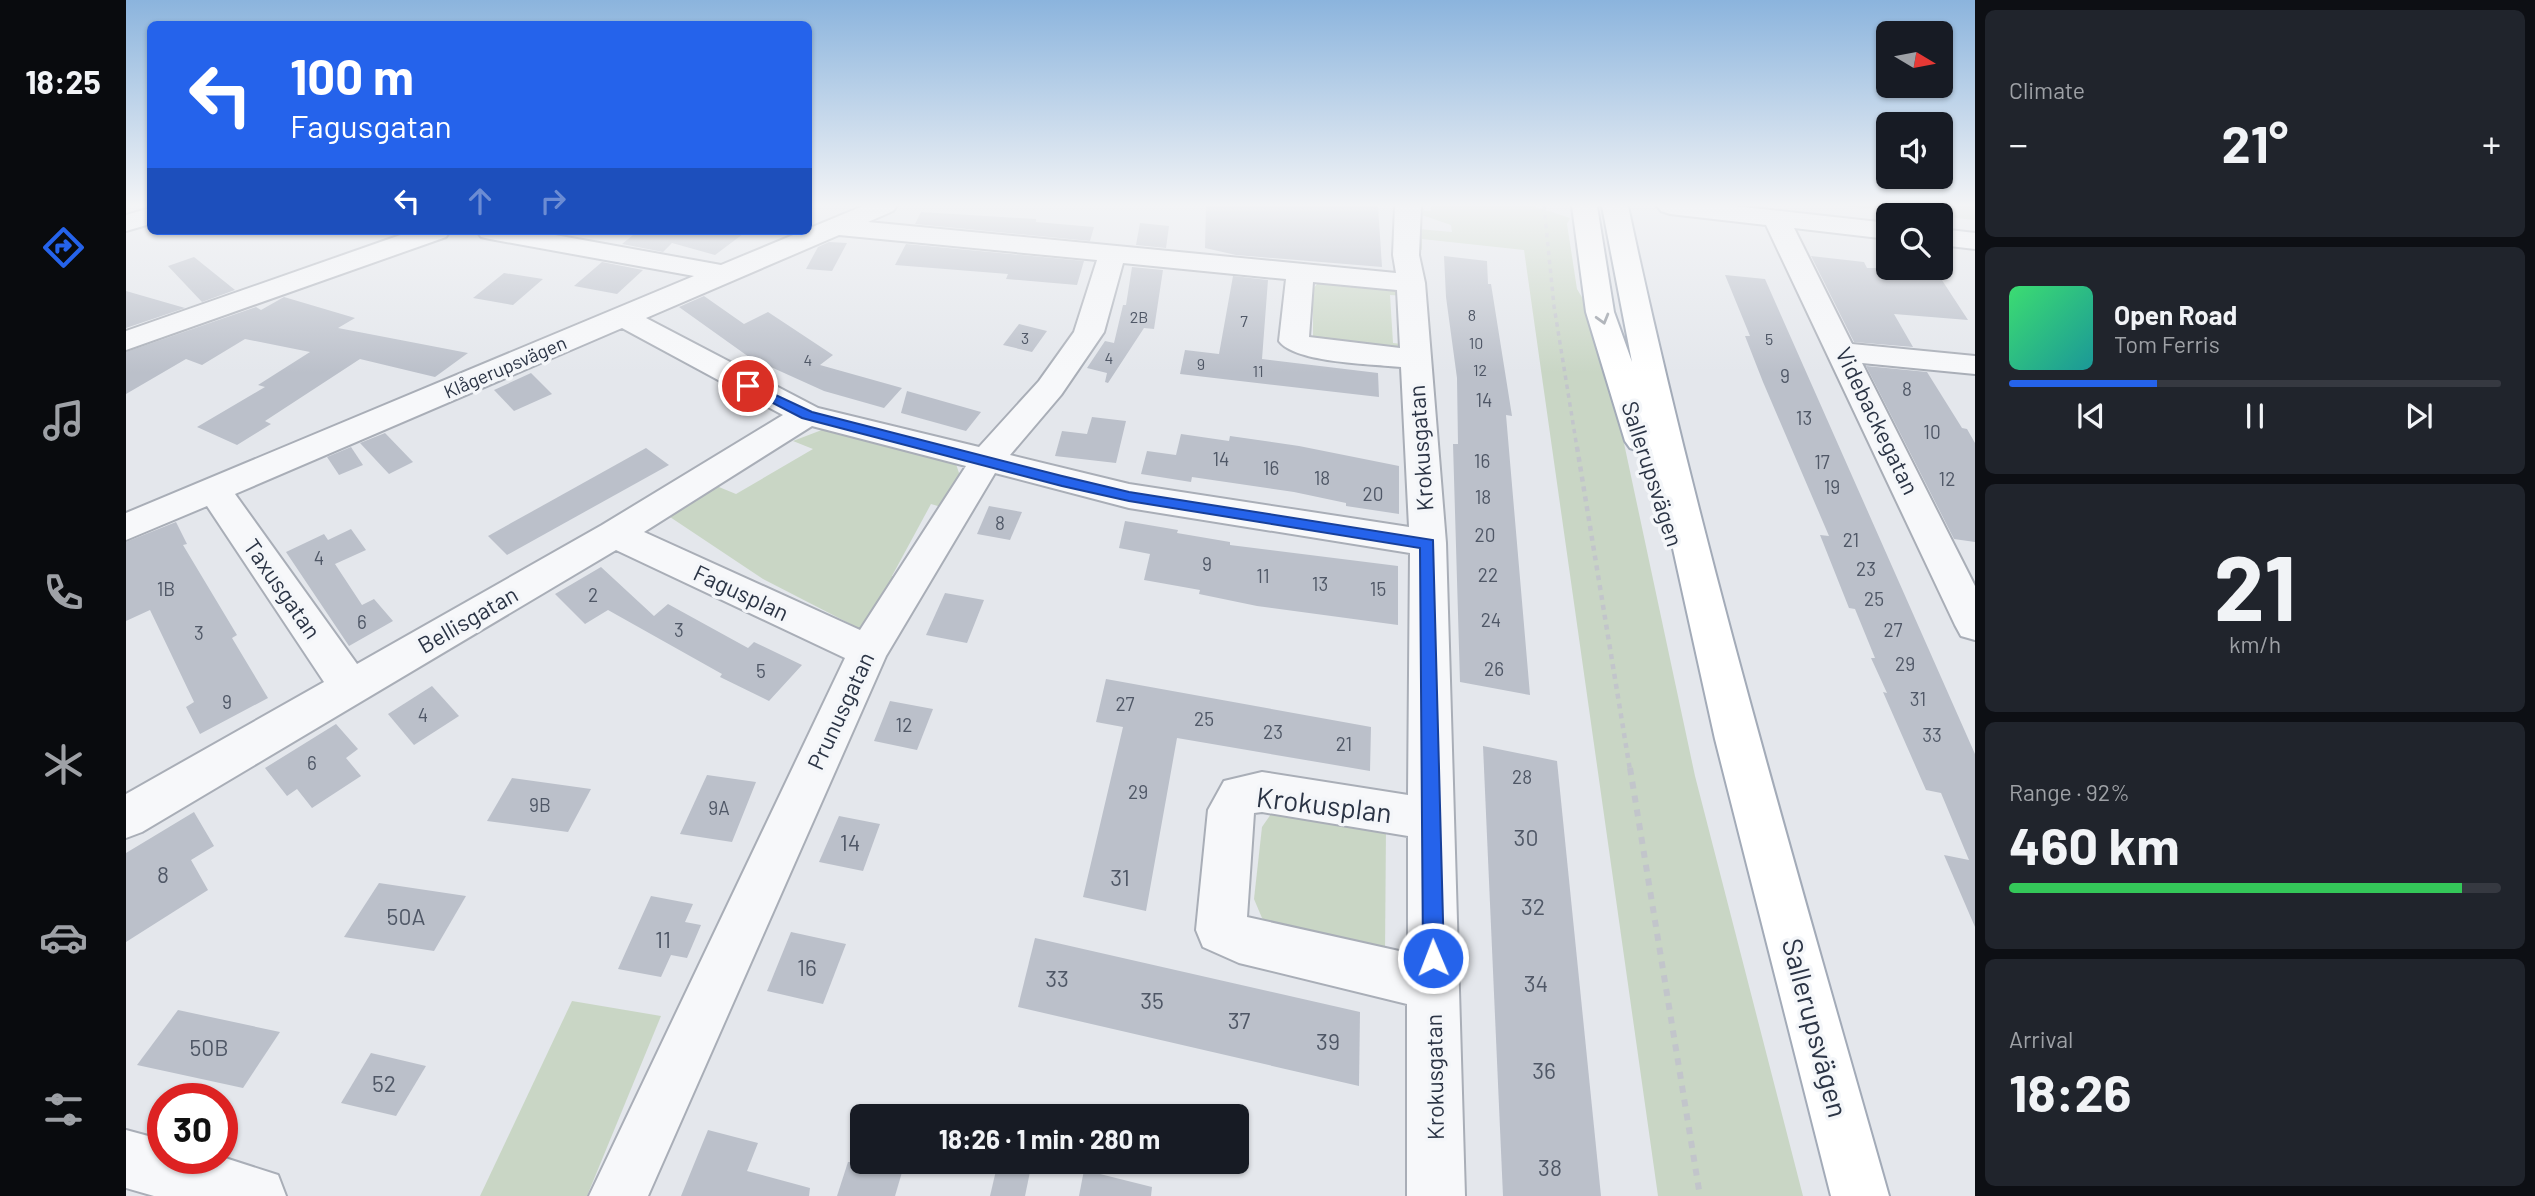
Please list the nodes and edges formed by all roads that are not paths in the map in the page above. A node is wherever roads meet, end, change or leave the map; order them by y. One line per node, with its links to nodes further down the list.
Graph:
1 (350, 262): 14 (street)
2 (659, 262): 12 (street)
3 (755, 262): 12 (street, Klågerupsvägen)
4 (1110, 262): 19 (street, Prunusgatan)
5 (1180, 262): 11 (street)
6 (1335, 262): 11 (street)
7 (1409, 262): 16 (street, Krokusgatan)
8 (1592, 262): 28 (main road, Sallerupsvägen, one-way to 28)
9 (1626, 262): 28 (main road, Sallerupsvägen)
10 (1798, 262): 15 (street, Videbackegatan)
11 (1300, 272): 16 (street)
12 (726, 274): 13 (street, Klågerupsvägen)
13 (623, 317): 18 (street); 20 (street, Klågerupsvägen)
14 (126, 341)
15 (1844, 352): 17 (street); 24 (street, Videbackegatan)
16 (1414, 359): 23 (street, Krokusgatan)
17 (1975, 365)
18 (807, 415): 19 (street); 22 (street, Bellisgatan)
19 (985, 462): 23 (street); 26 (street, Prunusgatan)
20 (214, 490): 21 (street, Klågerupsvägen); 27 (street, Taxusgatan)
21 (126, 527)
22 (615, 534): 26 (street, Fagusplan); 27 (street, Bellisgatan)
23 (1428, 543): 30 (street, Krokusgatan)
24 (1958, 555): 25 (street, Videbackegatan)
25 (1975, 625)
26 (868, 651): 34 (street, Prunusgatan)
27 (351, 688): 29 (street, Bellisgatan)
28 (1737, 739): 36 (main road, Sallerupsvägen)
29 (126, 818)
30 (1431, 820): 31 (street, Krokusgatan); 31 (street, Krokusplan)
31 (1434, 985): 35 (street, Krokusgatan)
32 (126, 1159): 33 (street)
33 (257, 1196)
34 (618, 1196)
35 (1436, 1196)
36 (1860, 1196)

